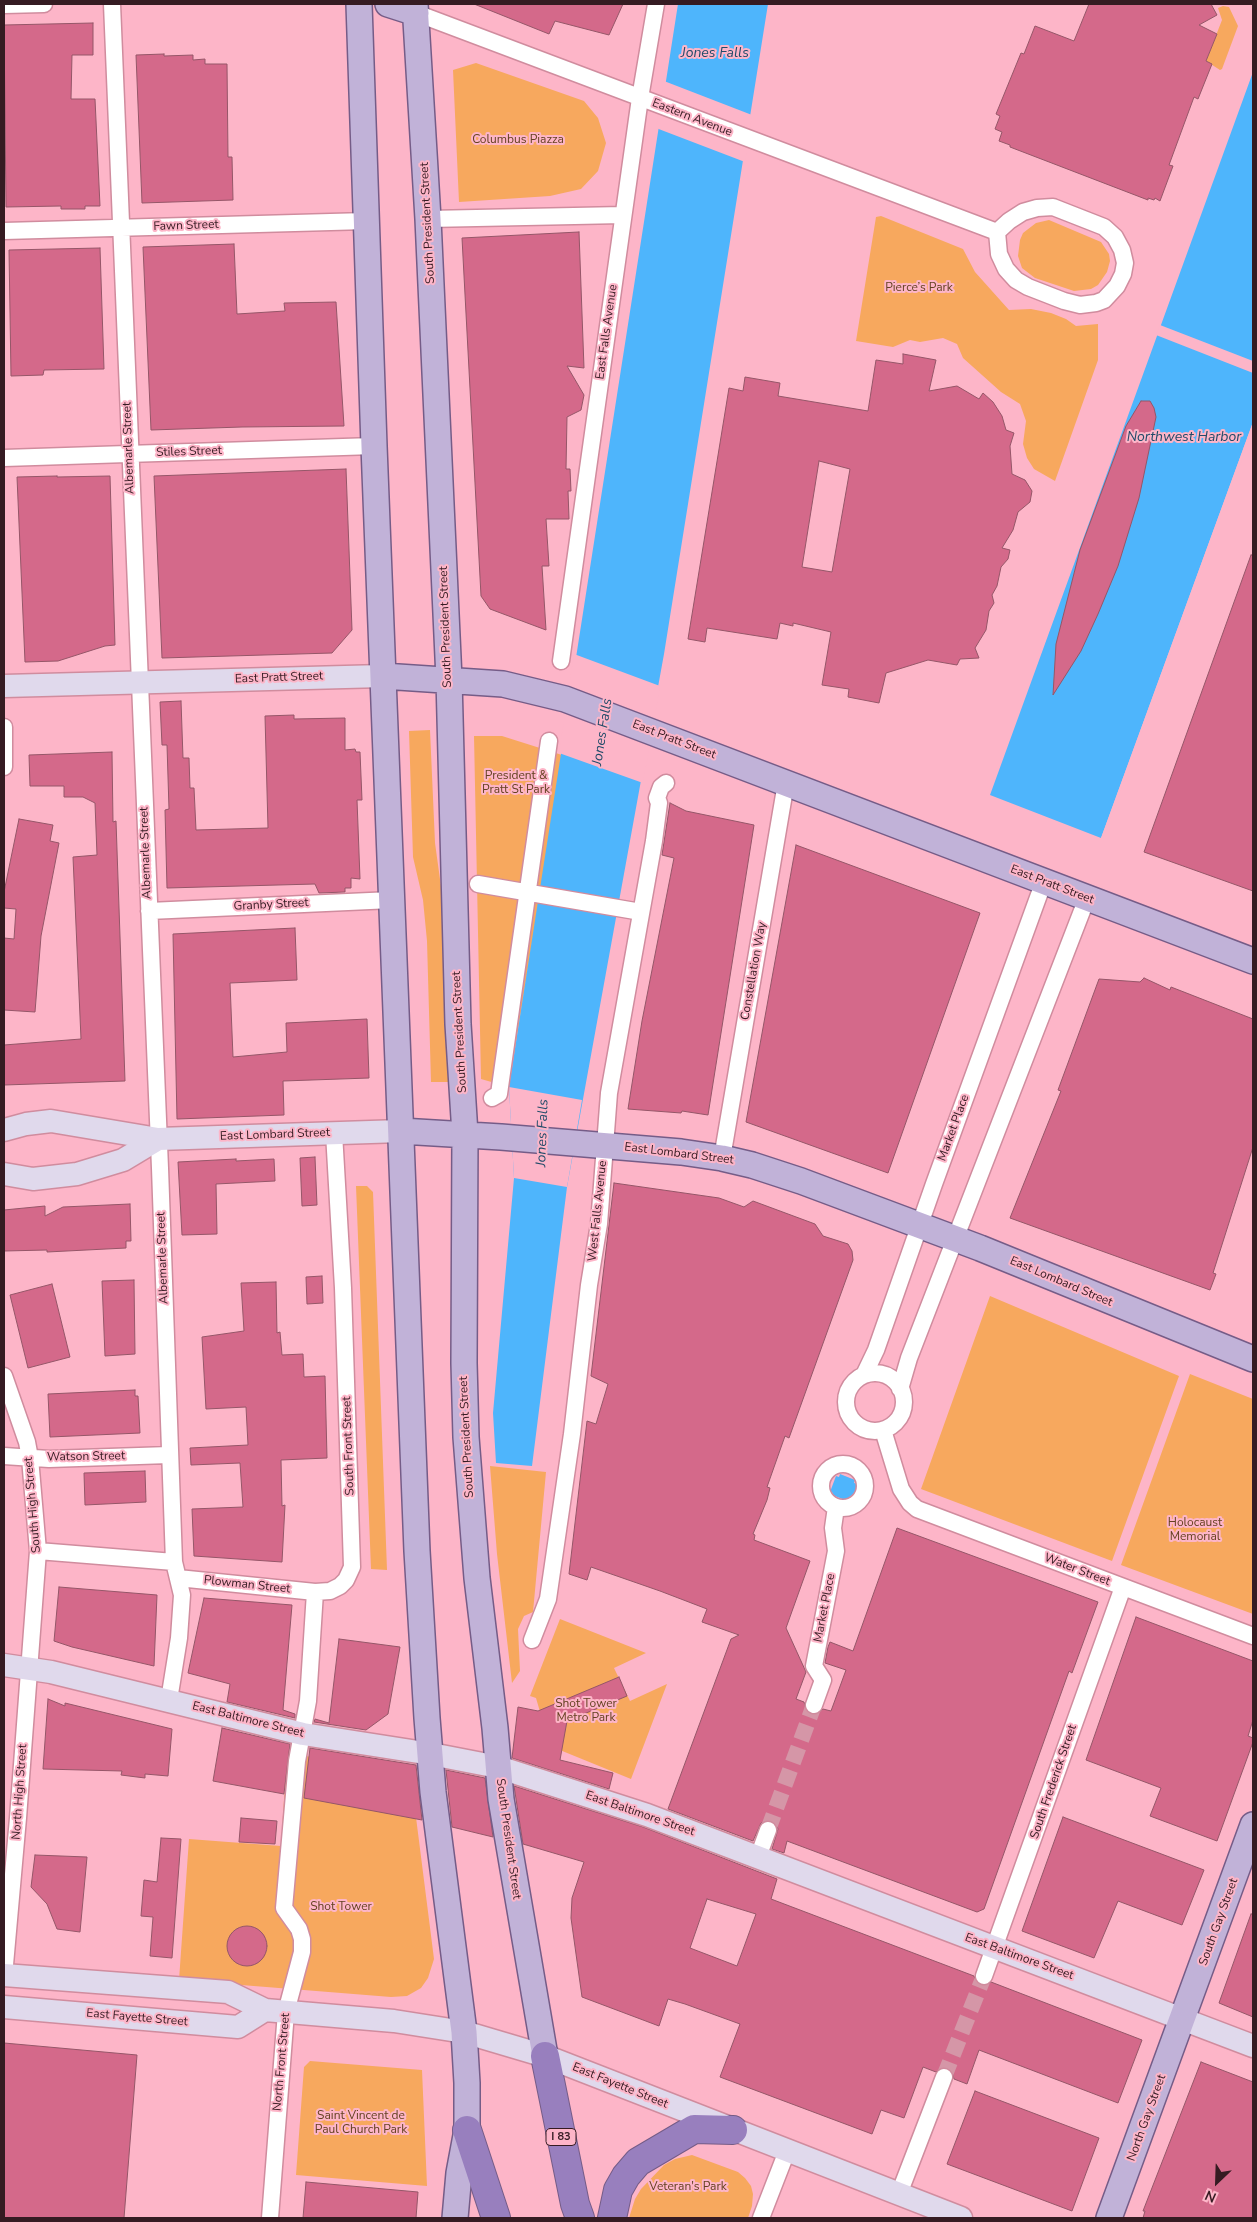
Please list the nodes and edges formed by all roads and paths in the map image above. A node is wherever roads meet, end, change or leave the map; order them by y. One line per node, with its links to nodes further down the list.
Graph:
1 (44, 4): 6 (street)
2 (112, 4): 12 (street, Albemarle Street)
3 (359, 4): 11 (main road)
4 (388, 4): 7 (main road, Eastern Avenue)
5 (656, 4): 8 (street, East Falls Avenue)
6 (4, 6)
7 (415, 8): 8 (street, Eastern Avenue); 10 (main road, South President Street)
8 (640, 98): 9 (street, East Falls Avenue); 14 (street, Eastern Avenue)
9 (623, 215): 10 (street); 18 (street, East Falls Avenue)
10 (428, 219): 20 (main road, South President Street)
11 (367, 221): 12 (street, Fawn Street); 15 (main road)
12 (120, 228): 13 (street, Fawn Street); 16 (street, Albemarle Street)
13 (4, 231)
14 (996, 232): 14 (street)
15 (374, 446): 16 (street, Stiles Street); 19 (main road)
16 (130, 454): 17 (street, Stiles Street); 21 (street, Albemarle Street)
17 (4, 458)
18 (560, 661)
19 (383, 676): 20 (main road, East Pratt Street); 21 (main road, East Pratt Street); 32 (main road)
20 (449, 679): 27 (main road, East Pratt Street); 40 (main road, South President Street)
21 (139, 682): 22 (main road, East Pratt Street); 33 (street, Albemarle Street)
22 (4, 686)
23 (4, 727): 25 (street)
24 (550, 741): 30 (street)
25 (4, 767)
26 (666, 782): 34 (street, West Falls Avenue)
27 (786, 783): 28 (main road, East Pratt Street); 43 (street, Constellation Way)
28 (1044, 882): 31 (main road, East Pratt Street); 45 (street, Market Place)
29 (478, 884): 30 (street)
30 (527, 891): 34 (street); 36 (street)
31 (1087, 898): 35 (main road, East Pratt Street); 46 (street)
32 (392, 900): 33 (street, Granby Street); 38 (main road)
33 (149, 911): 41 (street, Albemarle Street)
34 (641, 912): 42 (street, West Falls Avenue)
35 (1253, 961)
36 (492, 1098)
37 (4, 1130): 41 (main road, East Lombard Street)
38 (401, 1131): 39 (main road, East Lombard Street); 40 (main road, East Lombard Street); 68 (main road)
39 (334, 1133): 41 (main road, East Lombard Street); 60 (street, South Front Street)
40 (465, 1134): 42 (main road, East Lombard Street); 69 (main road, South President Street)
41 (158, 1139): 44 (main road, East Lombard Street); 52 (street, Albemarle Street)
42 (605, 1146): 43 (main road, East Lombard Street); 62 (street, West Falls Avenue)
43 (722, 1158): 45 (main road, East Lombard Street)
44 (4, 1174)
45 (920, 1225): 46 (main road, East Lombard Street); 48 (street, Market Place)
46 (955, 1238): 47 (main road, East Lombard Street); 50 (street)
47 (1253, 1359)
48 (864, 1375): 50 (street); 51 (street, Market Place)
49 (4, 1376): 54 (street, South High Street)
50 (900, 1389): 51 (street)
51 (883, 1430): 59 (street, Water Street)
52 (169, 1455): 54 (street, Watson Street); 57 (street, Albemarle Street)
53 (4, 1456): 54 (street, Watson Street)
54 (30, 1458): 56 (street, South High Street)
55 (836, 1507): 66 (street, Market Place)
56 (38, 1551): 57 (street); 64 (street, South High Street)
57 (174, 1562): 58 (street, Albemarle Street)
58 (178, 1578): 60 (street, Plowman Street); 65 (street, Albemarle Street)
59 (1123, 1587): 61 (street, Water Street); 73 (street, South Frederick Street)
60 (315, 1592): 67 (street)
61 (1253, 1636)
62 (532, 1640)
63 (4, 1665): 64 (main road, East Baltimore Street)
64 (29, 1668): 65 (main road, East Baltimore Street); 74 (street, North High Street)
65 (169, 1700): 67 (main road, East Baltimore Street)
66 (814, 1705)
67 (303, 1734): 68 (main road, East Baltimore Street); 77 (street, North Front Street)
68 (430, 1754): 69 (main road, East Baltimore Street); 79 (main road)
69 (498, 1767): 72 (main road, East Baltimore Street); 81 (main road, South President Street)
70 (1253, 1825): 78 (main road, South Gay Street)
71 (768, 1830): 72 (street)
72 (758, 1856): 73 (main road, East Baltimore Street)
73 (995, 1948): 75 (street, South Frederick Street); 78 (main road, East Baltimore Street)
74 (4, 1976): 77 (main road, East Fayette Street)
75 (984, 1976)
76 (4, 2007): 77 (main road, East Fayette Street)
77 (275, 2011): 79 (main road, East Fayette Street); 87 (street, North Front Street)
78 (1184, 2018): 80 (main road, East Baltimore Street); 94 (main road, North Gay Street)
79 (464, 2032): 81 (main road, East Fayette Street); 83 (main road)
80 (1253, 2046)
81 (545, 2056): 84 (main road, East Fayette Street); 90 (highway, I 83)
82 (944, 2077): 86 (street)
83 (467, 2130): 88 (main road); 89 (highway)
84 (733, 2130): 85 (main road, East Fayette Street); 91 (highway)
85 (787, 2151): 86 (main road, East Fayette Street); 92 (street)
86 (899, 2194): 93 (main road, East Fayette Street)
87 (270, 2218)
88 (456, 2218)
89 (496, 2218)
90 (580, 2218)
91 (612, 2218)
92 (761, 2218)
93 (962, 2218)
94 (1109, 2218)

